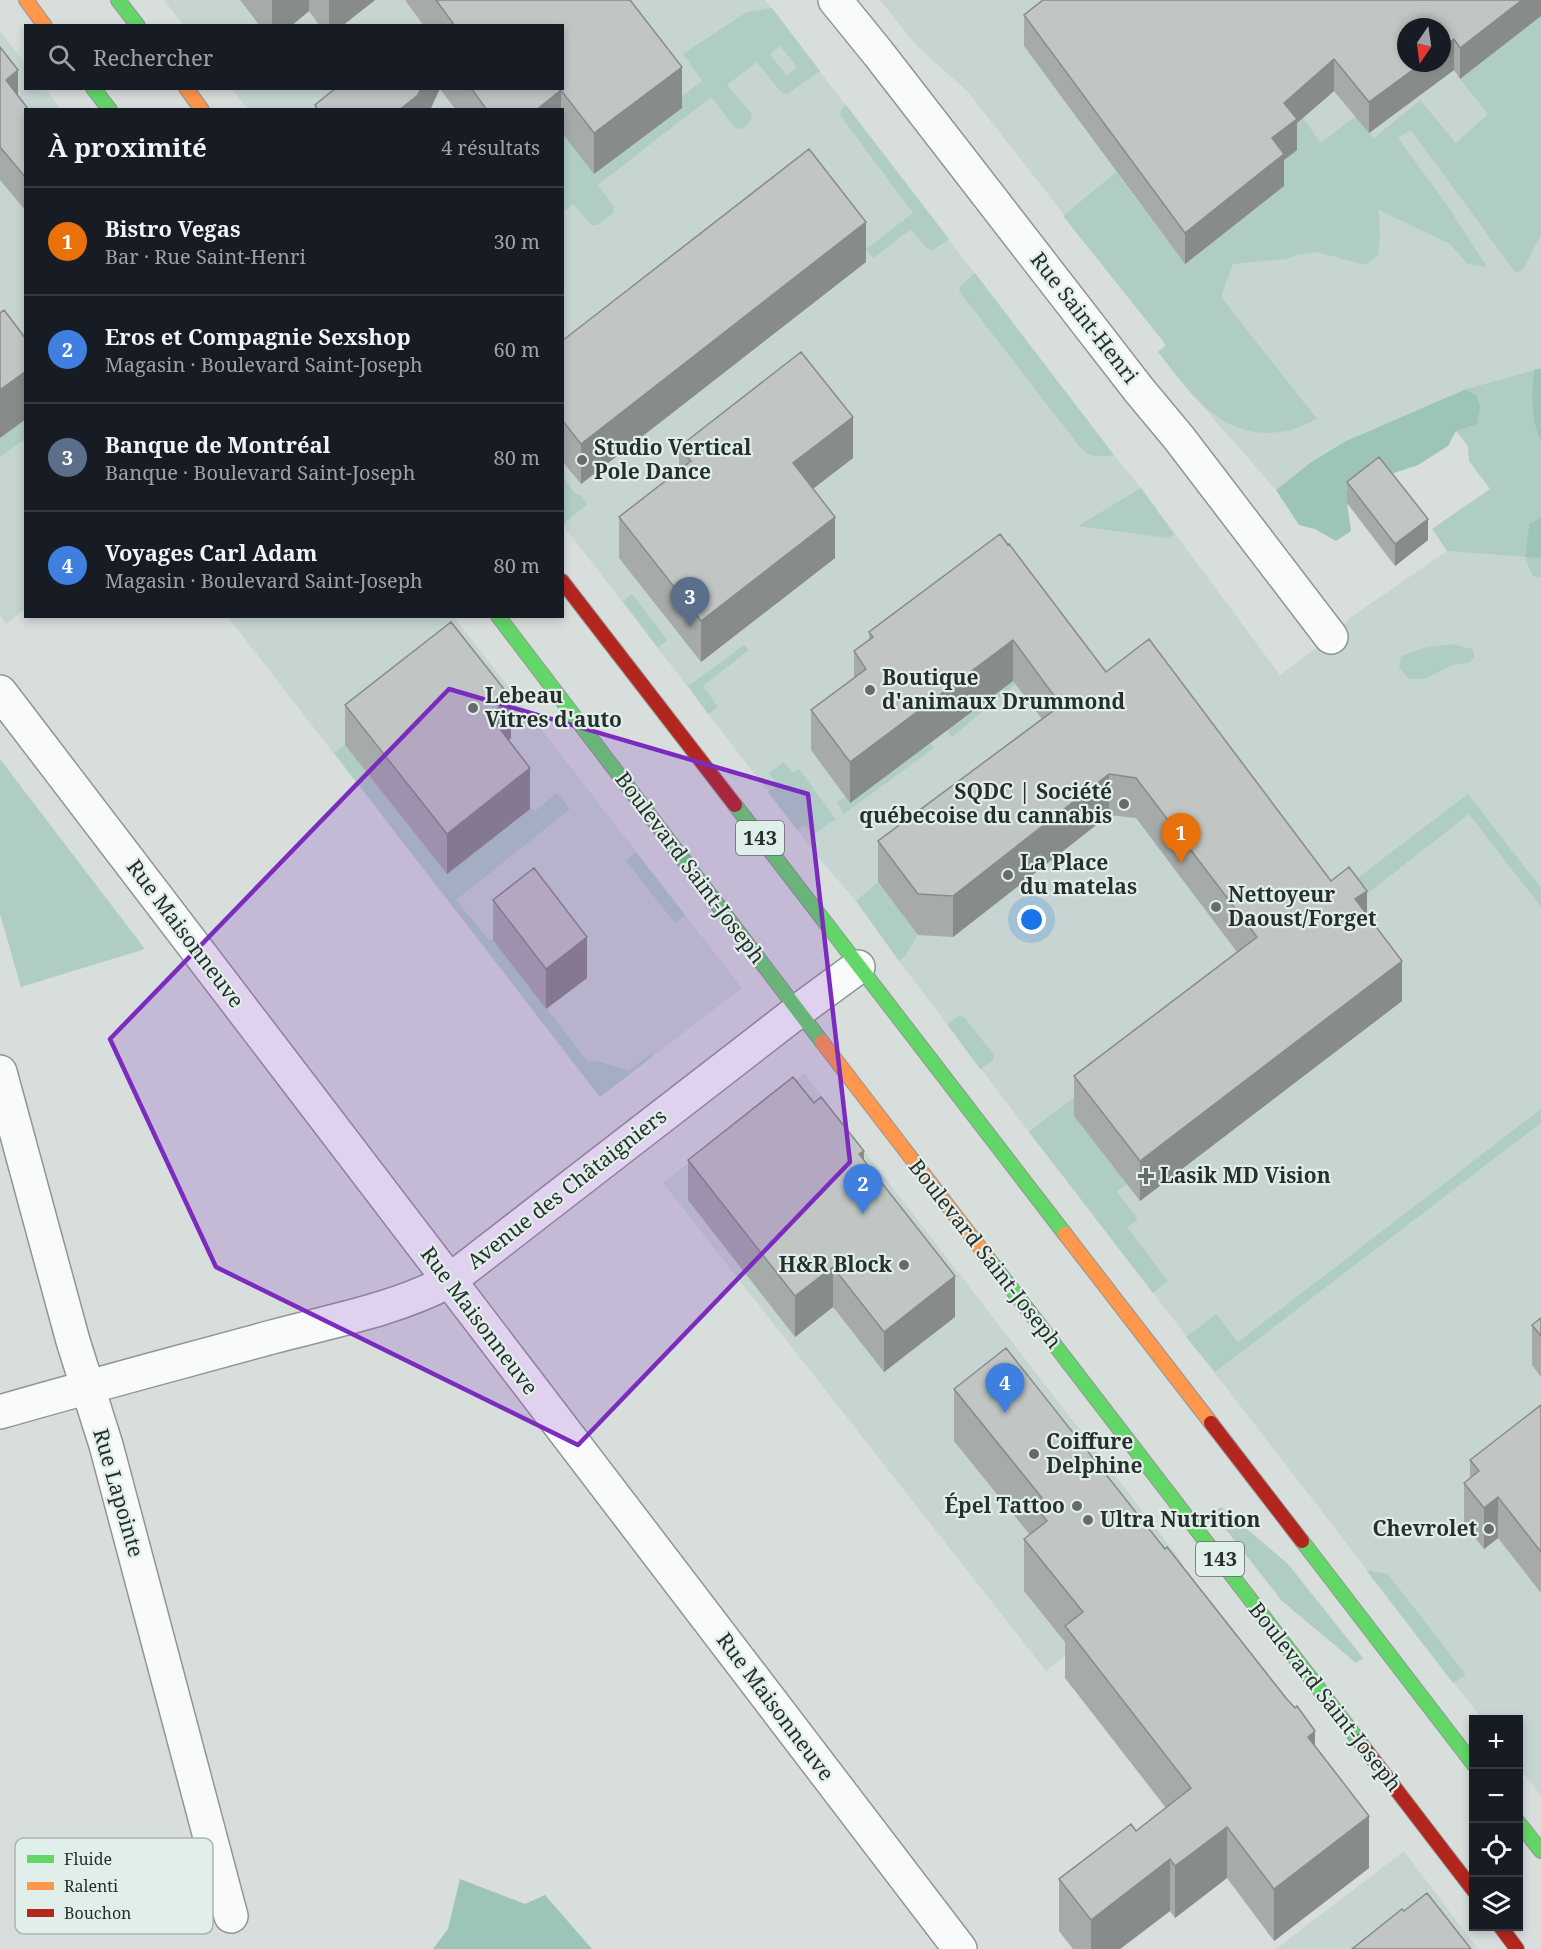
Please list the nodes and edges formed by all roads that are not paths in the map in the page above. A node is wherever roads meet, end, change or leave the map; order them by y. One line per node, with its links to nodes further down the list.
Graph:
1 (26, 0): 4 (main road)
2 (118, 0): 5 (main road)
3 (835, 0): 12 (street, Rue Saint-Henri)
4 (44, 24)
5 (136, 24)
6 (95, 90): 8 (main road)
7 (187, 90): 9 (main road)
8 (108, 108)
9 (201, 108)
10 (564, 584): 14 (main road, 143)
11 (500, 618): 15 (main road, Boulevard Saint-Joseph / 143)
12 (1331, 637)
13 (0, 692): 17 (street, Rue Maisonneuve)
14 (858, 967): 15 (street, Avenue des Châtaigniers); 20 (main road, 143)
15 (798, 1011): 17 (street, Avenue des Châtaigniers); 25 (main road, Boulevard Saint-Joseph / 143)
16 (0, 1071): 18 (street, Rue Lapointe)
17 (449, 1281): 18 (street, Avenue des Châtaigniers); 28 (street, Rue Maisonneuve)
18 (87, 1387): 19 (street, Avenue des Châtaigniers); 22 (street, Rue Lapointe)
19 (0, 1412)
20 (1469, 1760)
21 (1519, 1823): 24 (main road)
22 (210, 1838)
23 (213, 1848): 26 (street, Rue Lapointe)
24 (1541, 1851)
25 (1469, 1886)
26 (231, 1916)
27 (1504, 1931): 29 (main road)
28 (960, 1949)
29 (1517, 1949)

